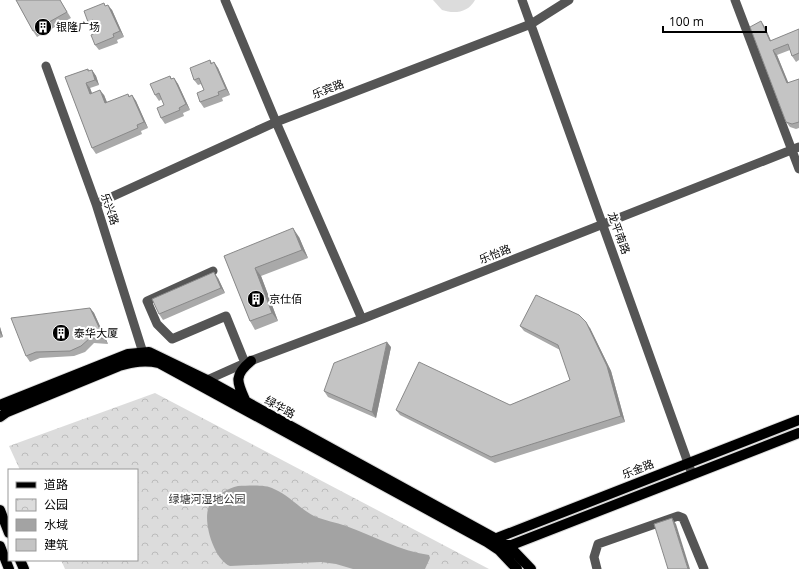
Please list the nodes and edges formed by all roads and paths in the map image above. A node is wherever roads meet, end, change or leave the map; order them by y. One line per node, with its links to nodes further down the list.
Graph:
1 (225, 0): 7 (street)
2 (522, 0): 5 (street, 龙平南路)
3 (569, 0): 5 (street, 乐宾路)
4 (735, 0): 8 (street)
5 (531, 24): 7 (street, 乐宾路); 11 (street, 龙平南路)
6 (46, 66): 10 (street, 乐兴路)
7 (276, 122): 10 (street, 乐宾路); 13 (street)
8 (795, 149): 9 (street); 11 (street, 乐怡路)
9 (799, 169)
10 (96, 204): 14 (street, 乐兴路)
11 (603, 225): 13 (street, 乐怡路); 22 (street, 龙平南路)
12 (213, 271): 15 (street)
13 (362, 319): 15 (street, 乐怡路)
14 (144, 356): 16 (main road, 绿华路); 18 (main road, 绿华路); 19 (main road, 绿华路)
15 (248, 362): 16 (street, 乐怡路); 17 (main road)
16 (205, 384): 17 (main road, 绿华路); 26 (main road, 绿华路)
17 (246, 402): 26 (main road, 绿华路)
18 (0, 405)
19 (0, 417)
20 (799, 420): 22 (main road, 乐金路)
21 (799, 433): 23 (main road)
22 (687, 463): 23 (street, 龙平南路); 26 (main road, 乐金路)
23 (692, 474): 28 (main road)
24 (0, 510): 25 (main road)
25 (8, 530)
26 (491, 540): 28 (main road, 绿华路); 29 (main road, 绿华路)
27 (0, 546): 30 (main road)
28 (509, 546): 29 (main road); 32 (main road, 绿华路)
29 (499, 550): 31 (main road, 绿华路)
30 (9, 569)
31 (517, 569)
32 (531, 569)
33 (597, 569): 34 (street)
34 (704, 569)

